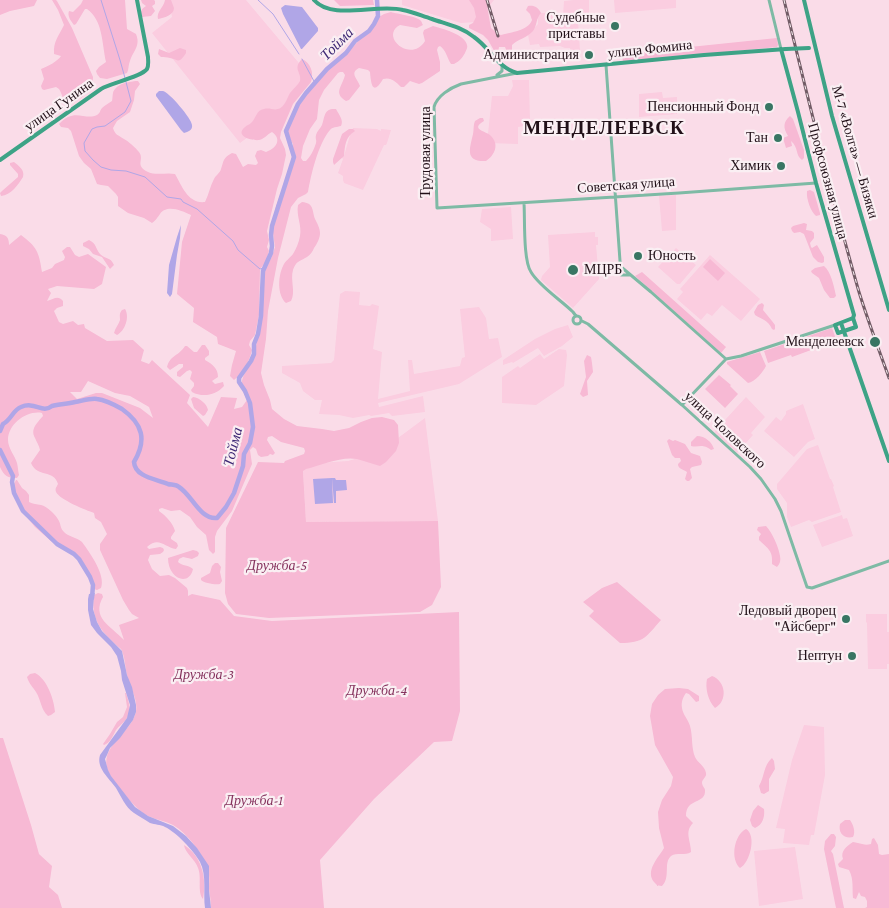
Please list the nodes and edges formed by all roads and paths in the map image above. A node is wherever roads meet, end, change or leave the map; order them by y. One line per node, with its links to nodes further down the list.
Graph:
1 (137, 0): 11 (main road, улица Гунина)
2 (314, 0): 8 (main road)
3 (769, 0): 5 (street)
4 (804, 0): 6 (main road, М-7 «Волга» — Бизяки)
5 (780, 49): 6 (main road, улица Фомина, bridge); 7 (main road, улица Фомина); 12 (main road, Профсоюзная улица)
6 (816, 50): 18 (main road, М-7 «Волга» — Бизяки)
7 (606, 65): 9 (main road, улица Фомина); 13 (street)
8 (502, 66): 9 (main road); 10 (street)
9 (517, 74): 10 (street)
10 (494, 77): 15 (street, Трудовая улица)
11 (0, 160)
12 (816, 183): 13 (street, Советская улица); 20 (main road, Профсоюзная улица)
13 (616, 197): 14 (street, Советская улица); 16 (street)
14 (524, 203): 15 (street, Советская улица); 19 (street)
15 (437, 208)
16 (620, 266): 17 (street); 17 (street)
17 (630, 275): 25 (street)
18 (889, 310)
19 (576, 316): 21 (street); 21 (street)
20 (853, 318): 22 (main road); 24 (main road)
21 (582, 321): 26 (street, улица Чоловского)
22 (841, 323): 23 (main road); 24 (main road)
23 (835, 324): 24 (main road); 25 (street)
24 (844, 331): 27 (main road)
25 (726, 359): 26 (street)
26 (682, 405): 28 (street, улица Чоловского)
27 (889, 461)
28 (889, 561)

